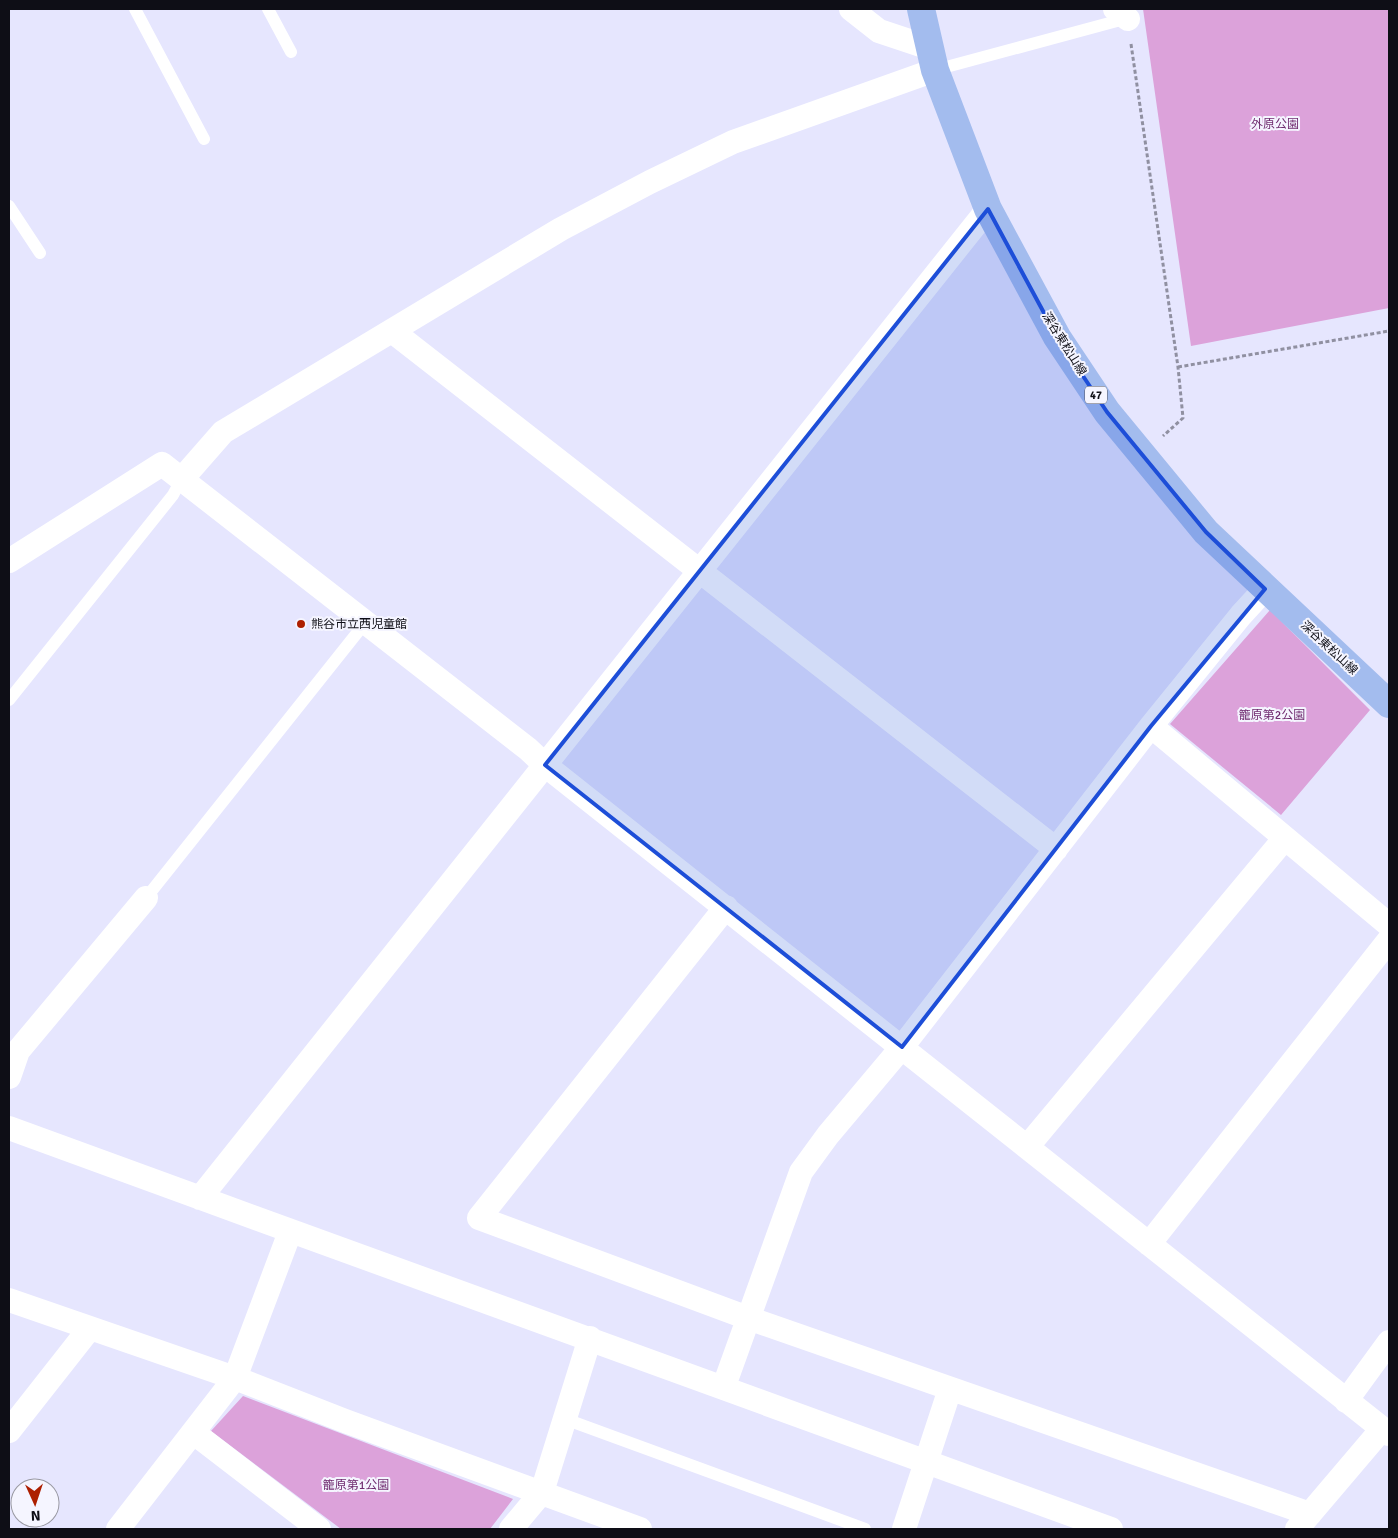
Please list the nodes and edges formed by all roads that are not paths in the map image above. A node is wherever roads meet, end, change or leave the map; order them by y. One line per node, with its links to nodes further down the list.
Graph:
1 (135, 9): 8 (lane)
2 (268, 9): 6 (lane)
3 (851, 9): 7 (street)
4 (921, 9): 7 (main road, 深谷東松山線 / 47)
5 (1123, 12): 7 (lane)
6 (291, 52)
7 (932, 59): 10 (main road, 深谷東松山線 / 47); 12 (street)
8 (204, 139)
9 (9, 206): 11 (lane)
10 (988, 209): 15 (street); 16 (main road, 深谷東松山線 / 47)
11 (40, 253)
12 (392, 331): 13 (street); 15 (street)
13 (181, 480): 14 (street); 17 (street); 18 (lane)
14 (9, 561)
15 (697, 571): 21 (street); 23 (street)
16 (1264, 589): 19 (main road, 深谷東松山線 / 47); 20 (street)
17 (366, 623): 21 (street); 24 (lane)
18 (9, 700)
19 (1389, 704)
20 (1151, 726): 22 (street); 23 (street)
21 (545, 765): 25 (street); 32 (street)
22 (1285, 838): 26 (street); 31 (street)
23 (1056, 849): 28 (street)
24 (146, 898): 29 (street)
25 (726, 907): 28 (street); 36 (street)
26 (1389, 925)
27 (1389, 940): 34 (street)
28 (902, 1047): 31 (street); 36 (street)
29 (9, 1077)
30 (9, 1128): 32 (street)
31 (1027, 1147): 34 (street)
32 (200, 1198): 33 (street)
33 (290, 1232): 38 (street); 40 (street)
34 (1149, 1244): 43 (street)
35 (9, 1300): 37 (street)
36 (748, 1318): 41 (street); 42 (street)
37 (90, 1328): 40 (street); 45 (street)
38 (590, 1338): 41 (street); 44 (street)
39 (1389, 1342): 43 (street)
40 (235, 1378): 47 (street); 49 (street)
41 (724, 1386): 48 (street)
42 (950, 1389): 48 (street); 50 (street)
43 (1346, 1400): 46 (street)
44 (565, 1419): 49 (street); 55 (lane)
45 (9, 1431)
46 (1386, 1431): 50 (street)
47 (194, 1433): 51 (street); 52 (street)
48 (928, 1461): 56 (street); 57 (street)
49 (542, 1492): 53 (street); 54 (street)
50 (1304, 1522)
51 (118, 1529)
52 (317, 1529)
53 (511, 1529)
54 (640, 1529)
55 (865, 1529)
56 (904, 1529)
57 (1111, 1529)

